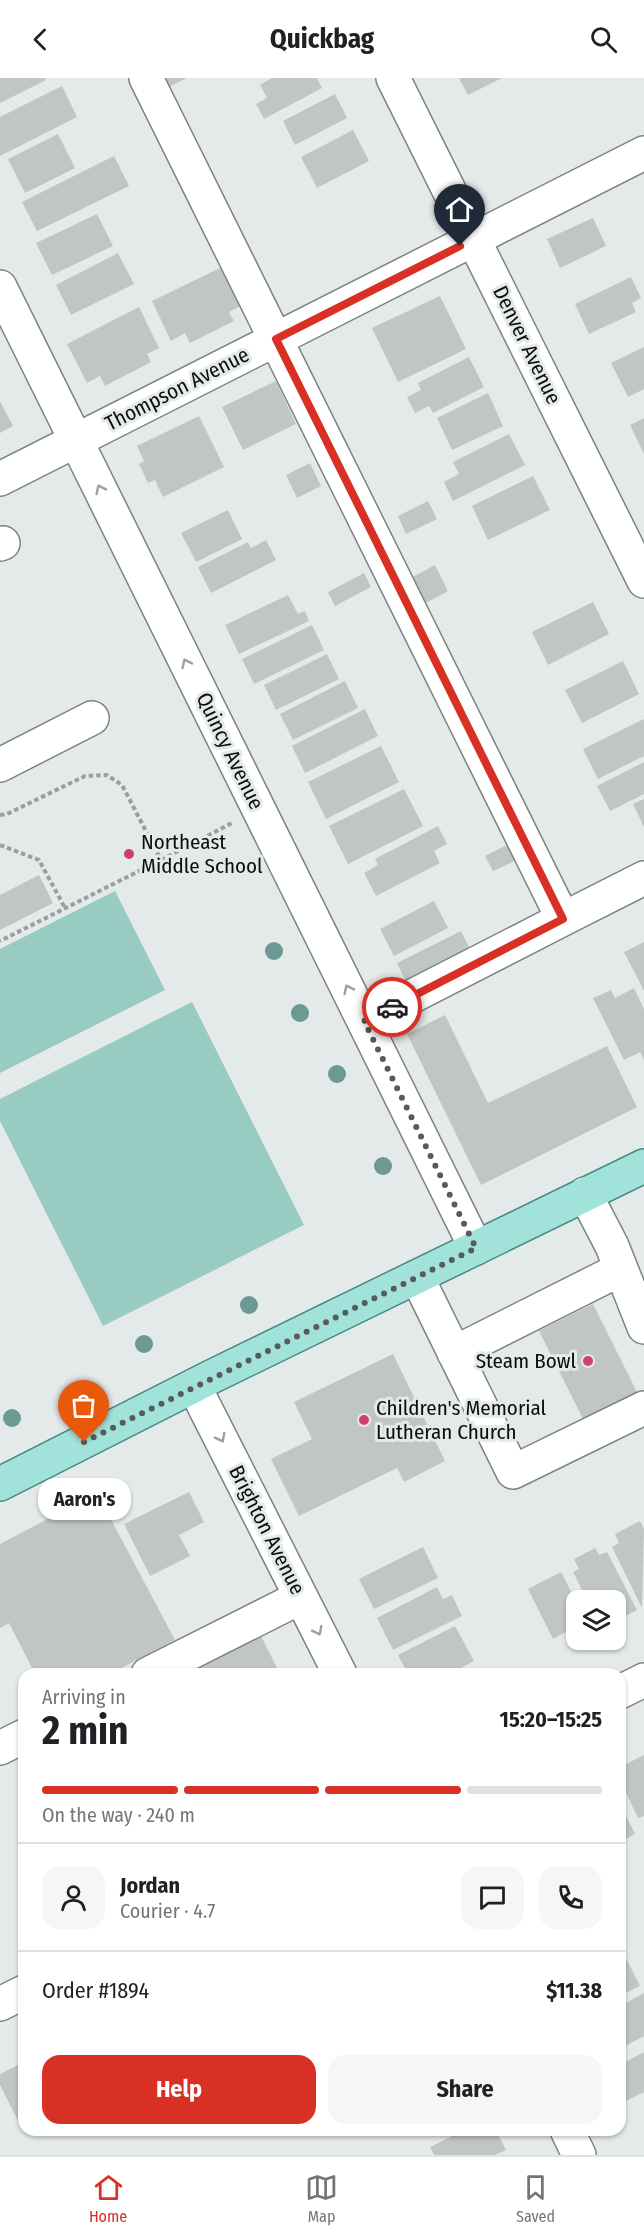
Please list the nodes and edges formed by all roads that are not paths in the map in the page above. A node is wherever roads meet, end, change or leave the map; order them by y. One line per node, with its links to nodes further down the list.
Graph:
1 (146, 78): 6 (street)
2 (393, 78): 4 (street, Denver Avenue)
3 (644, 153): 4 (street, Thompson Avenue)
4 (473, 239): 6 (street, Thompson Avenue); 9 (street, Denver Avenue)
5 (0, 287): 7 (street, Quincy Avenue)
6 (276, 339): 7 (street, Thompson Avenue); 13 (street)
7 (76, 440): 8 (street, Thompson Avenue); 14 (street, Quincy Avenue, one-way to 7)
8 (0, 479)
9 (644, 581)
10 (92, 718): 11 (street)
11 (0, 765)
12 (644, 878): 13 (street)
13 (563, 919): 14 (street)
14 (364, 1021): 17 (street, Quincy Avenue)
15 (644, 1166): 16 (main road)
16 (585, 1194): 17 (main road); 18 (street)
17 (476, 1248): 19 (main road)
18 (621, 1269): 20 (street); 21 (street)
19 (417, 1277): 21 (street); 22 (main road)
20 (644, 1327)
21 (454, 1353): 23 (street)
22 (194, 1386): 24 (main road); 25 (street, Brighton Avenue, one-way to 25)
23 (644, 1408)
24 (0, 1484)
25 (301, 1598): 26 (street); 27 (street, Brighton Avenue, one-way to 27)
26 (160, 1668)
27 (337, 1668)
28 (644, 1680): 29 (street)
29 (626, 1689)
30 (18, 1739): 31 (street)
31 (0, 1748)
32 (18, 1995): 33 (street)
33 (0, 2004)
34 (570, 2136): 35 (street)
35 (579, 2155)

